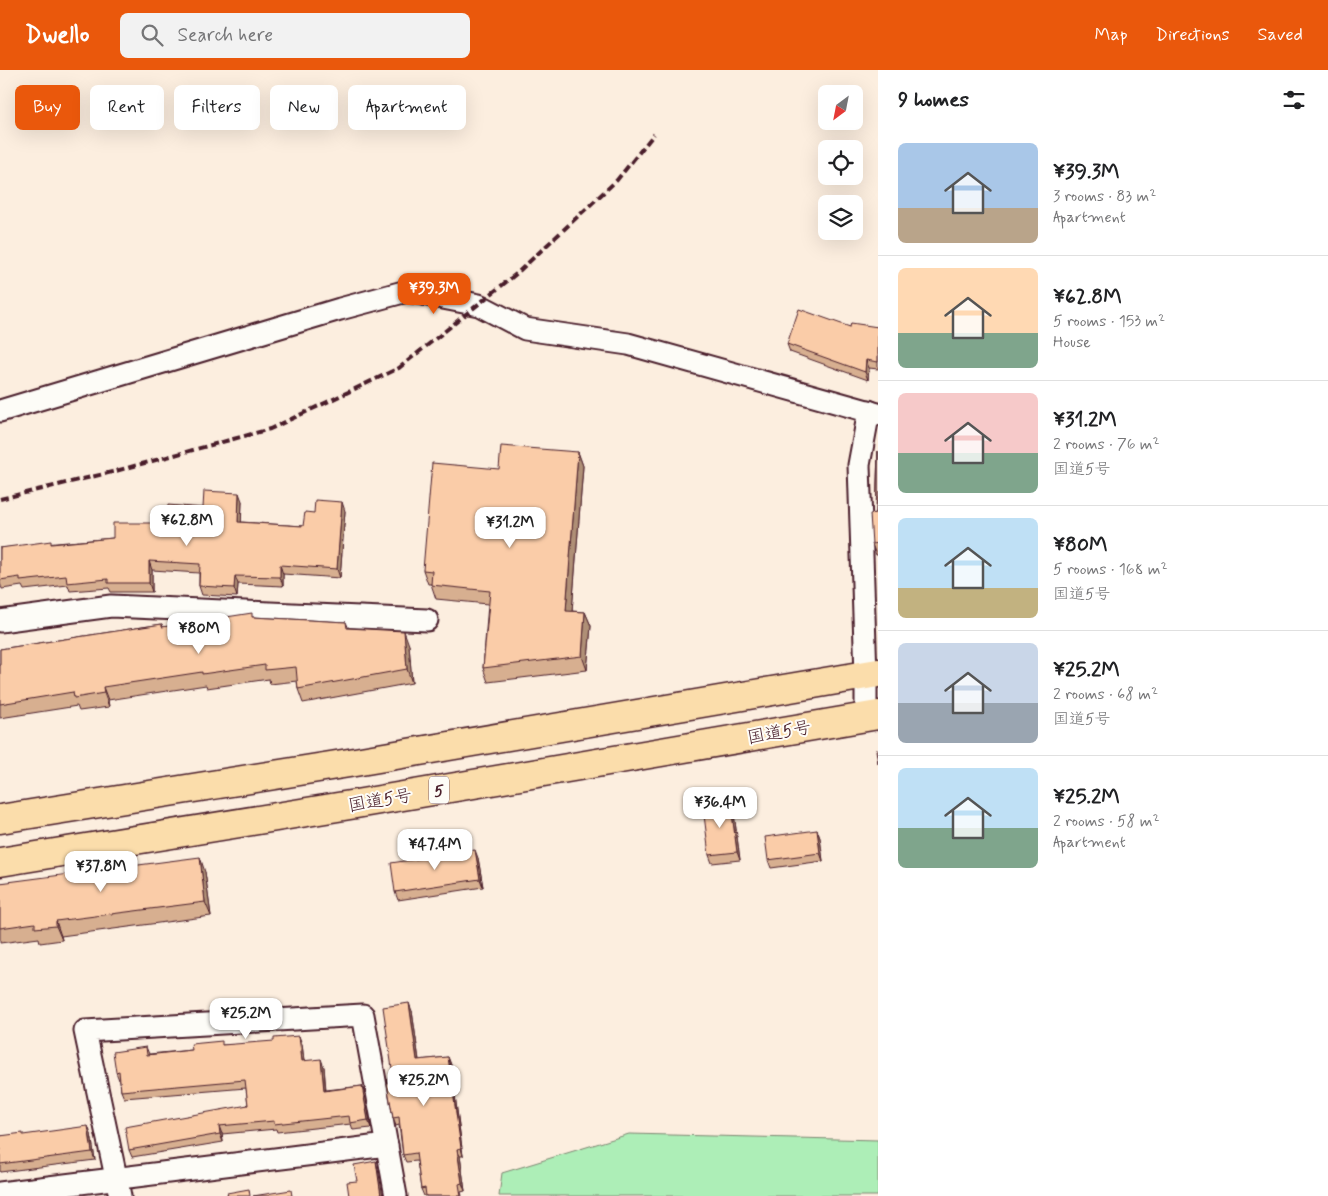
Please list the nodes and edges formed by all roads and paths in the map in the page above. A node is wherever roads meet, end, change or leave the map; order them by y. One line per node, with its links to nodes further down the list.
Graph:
1 (0, 411): 2 (street)
2 (873, 412): 5 (street)
3 (427, 620): 4 (street)
4 (0, 621)
5 (872, 674): 6 (street); 7 (highway)
6 (872, 716): 8 (highway, 国道5号 / 5)
7 (0, 819)
8 (0, 862)
9 (387, 1145): 10 (street); 10 (street); 12 (street)
10 (118, 1188): 11 (street)
11 (0, 1193)
12 (396, 1196)

